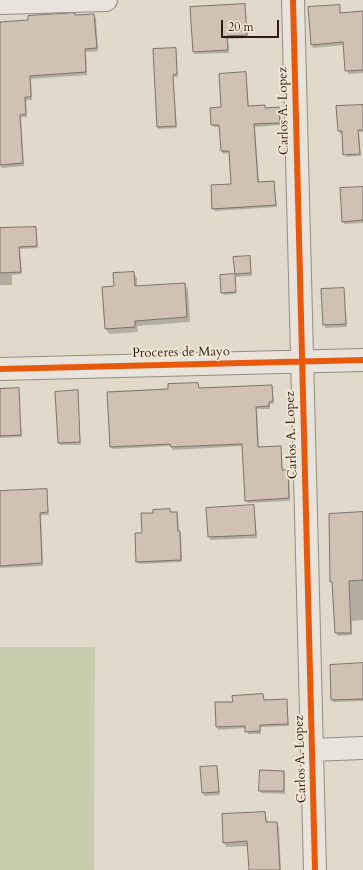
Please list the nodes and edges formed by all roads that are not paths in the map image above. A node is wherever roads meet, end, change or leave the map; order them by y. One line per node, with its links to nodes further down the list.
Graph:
1 (106, 0): 3 (street)
2 (293, 0): 5 (street, Carlos A. Lopez)
3 (0, 3)
4 (363, 360): 5 (street, Proceres de Mayo)
5 (301, 361): 6 (street, Proceres de Mayo); 8 (street, Carlos A. Lopez)
6 (0, 369)
7 (363, 748): 8 (street)
8 (312, 750): 9 (street, Carlos A. Lopez)
9 (315, 870)

